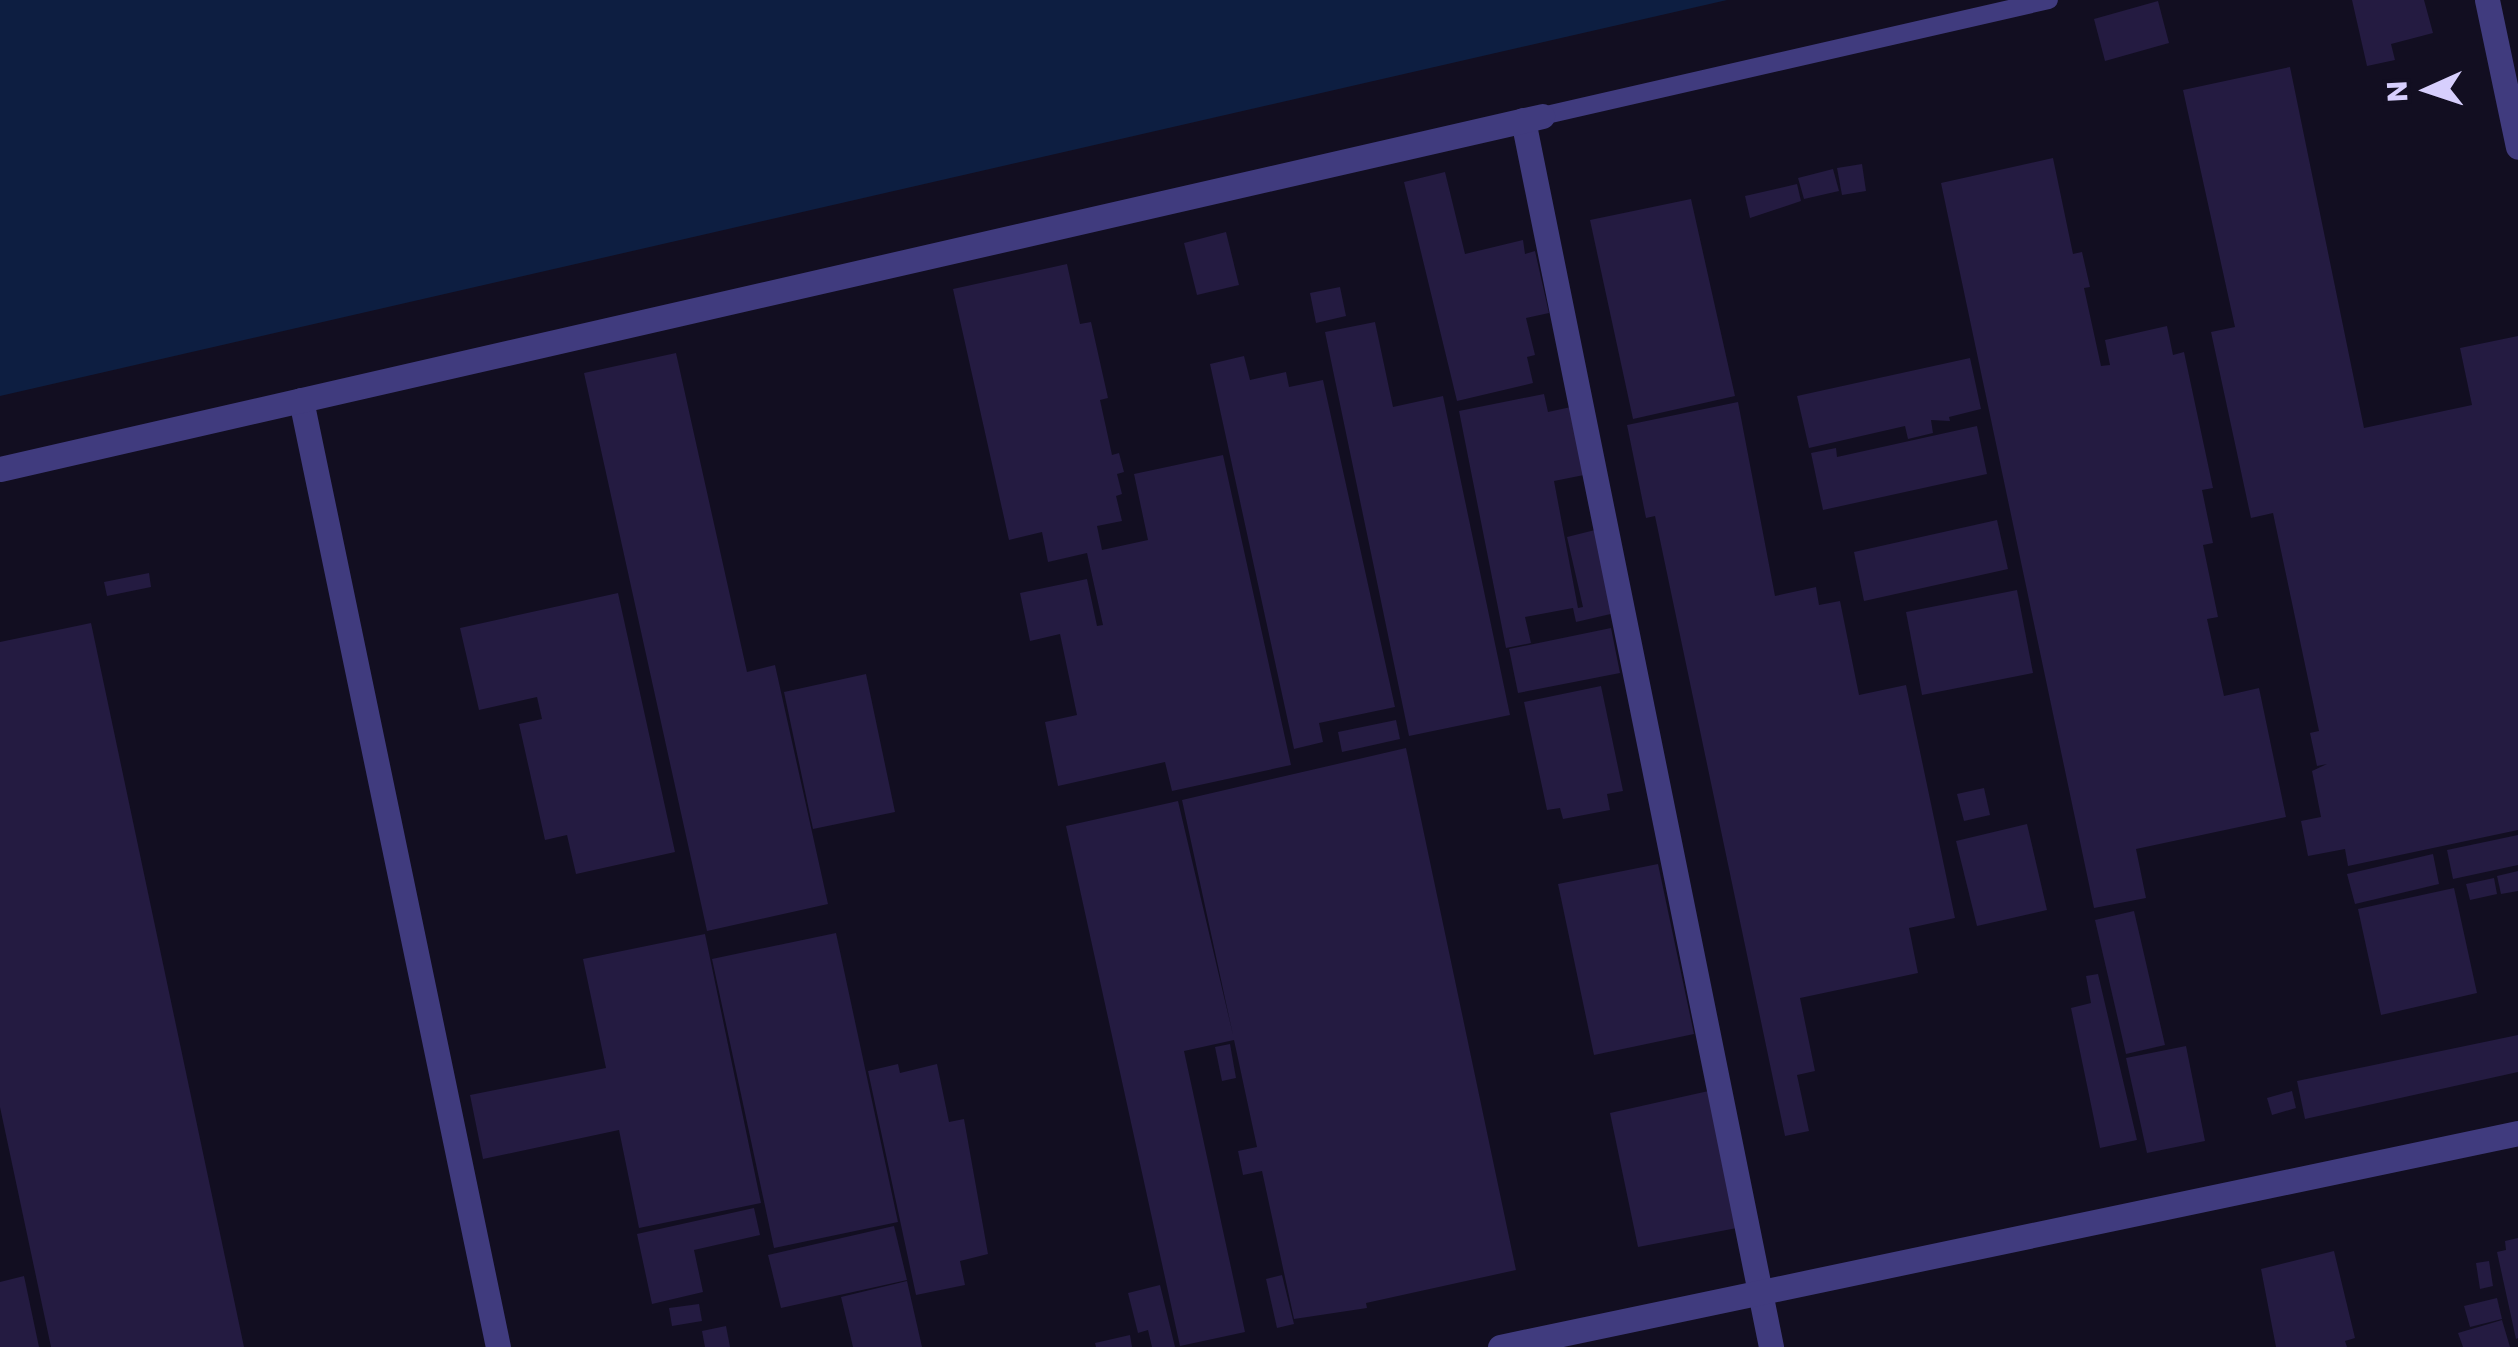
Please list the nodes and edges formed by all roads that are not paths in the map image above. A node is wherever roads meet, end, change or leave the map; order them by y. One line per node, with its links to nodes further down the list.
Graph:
1 (2049, 0): 3 (lane)
2 (2486, 0): 4 (street)
3 (1533, 118): 5 (street); 8 (street)
4 (2518, 147)
5 (301, 400): 6 (street); 9 (street)
6 (0, 469)
7 (2518, 1133): 8 (street)
8 (1759, 1291): 10 (street); 11 (street)
9 (498, 1347)
10 (1500, 1347)
11 (1771, 1347)

